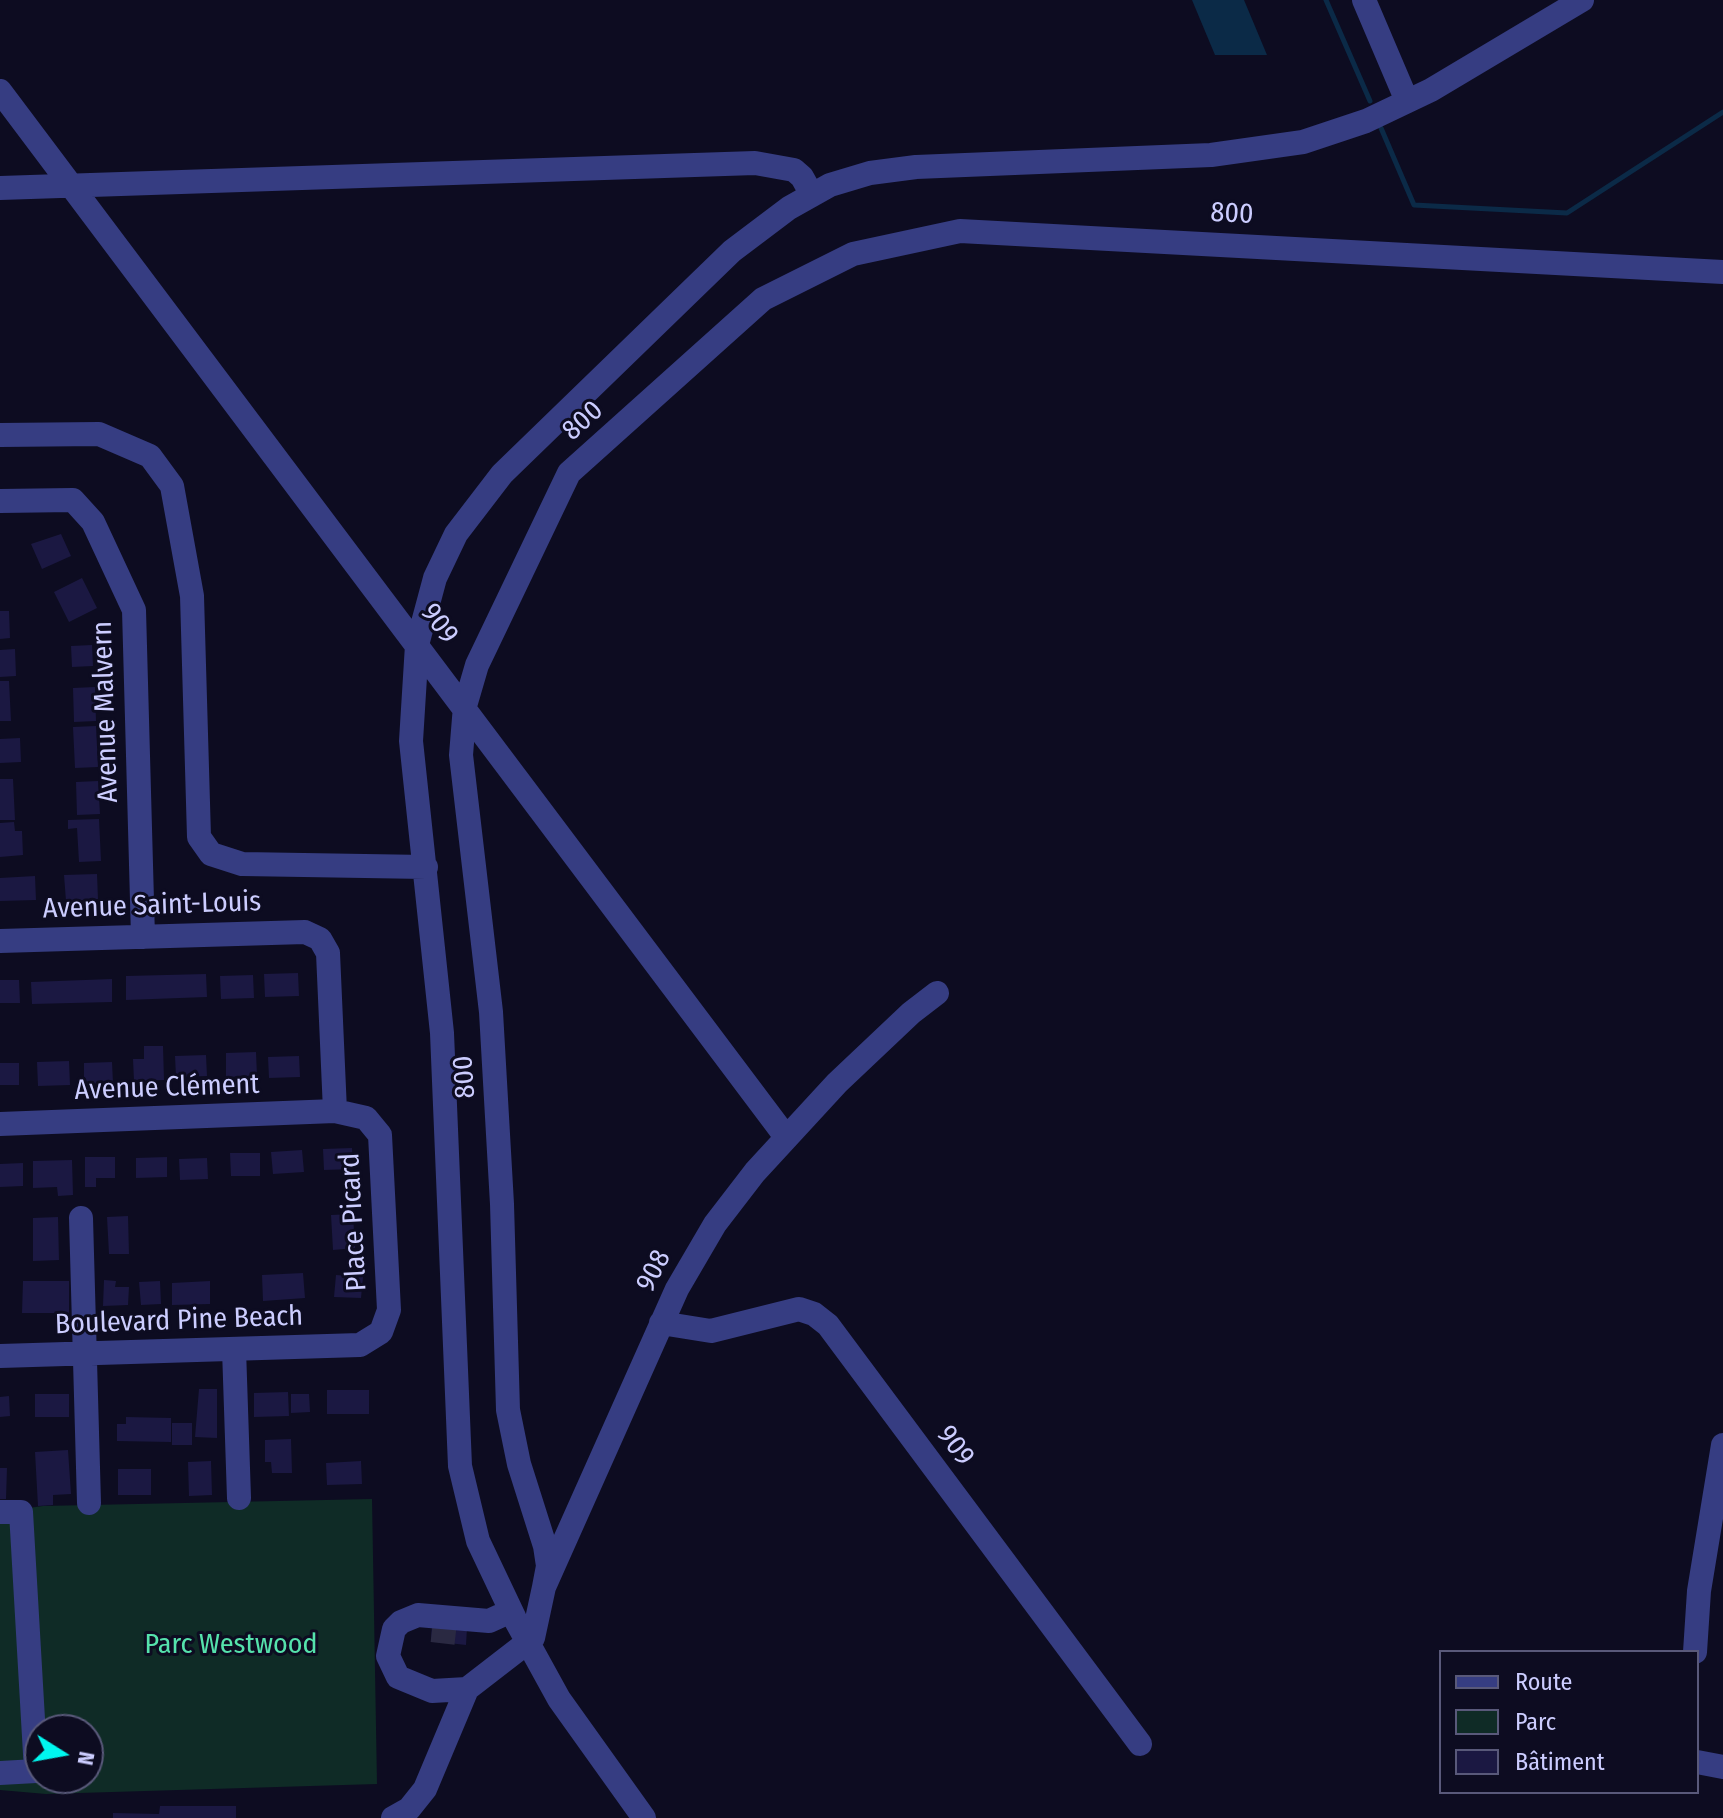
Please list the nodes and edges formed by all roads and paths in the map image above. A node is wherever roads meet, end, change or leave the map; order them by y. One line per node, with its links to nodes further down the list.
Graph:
1 (1364, 0): 4 (street)
2 (1582, 0): 4 (street)
3 (0, 91): 5 (street, 909)
4 (1407, 101): 7 (street)
5 (74, 187): 6 (street); 7 (street); 11 (street, 909)
6 (0, 188)
7 (812, 195): 11 (street)
8 (1723, 272): 12 (street, 800)
9 (0, 435): 13 (street)
10 (0, 501): 14 (street, Avenue Malvern)
11 (417, 645): 12 (street, 909); 13 (street)
12 (465, 706): 19 (street, 909); 30 (street, 800)
13 (426, 867): 31 (street)
14 (143, 937): 15 (street, Avenue Saint-Louis); 17 (street, Avenue Saint-Louis)
15 (0, 941)
16 (937, 993): 19 (street, 908)
17 (335, 1111): 18 (street, Avenue Clément); 22 (street, Place Picard)
18 (0, 1124)
19 (786, 1137): 21 (street, 908)
20 (81, 1218): 24 (street)
21 (661, 1323): 30 (street, 908); 38 (street, 909)
22 (360, 1345): 23 (street, Boulevard Pine Beach)
23 (234, 1349): 24 (street, Boulevard Pine Beach); 27 (street)
24 (85, 1354): 25 (street, Boulevard Pine Beach); 28 (street)
25 (0, 1356)
26 (1723, 1445): 35 (street)
27 (239, 1498)
28 (89, 1503)
29 (0, 1512): 41 (street)
30 (544, 1587): 34 (street, 908)
31 (513, 1615): 33 (street); 34 (street); 36 (street)
32 (432, 1630): 36 (street)
33 (467, 1634)
34 (529, 1643): 37 (street); 44 (street)
35 (1695, 1650)
36 (388, 1656): 37 (street)
37 (467, 1689): 42 (street)
38 (1140, 1744)
39 (1699, 1762): 40 (street)
40 (1723, 1767)
41 (0, 1773)
42 (420, 1810): 43 (street)
43 (393, 1818)
44 (644, 1818)

